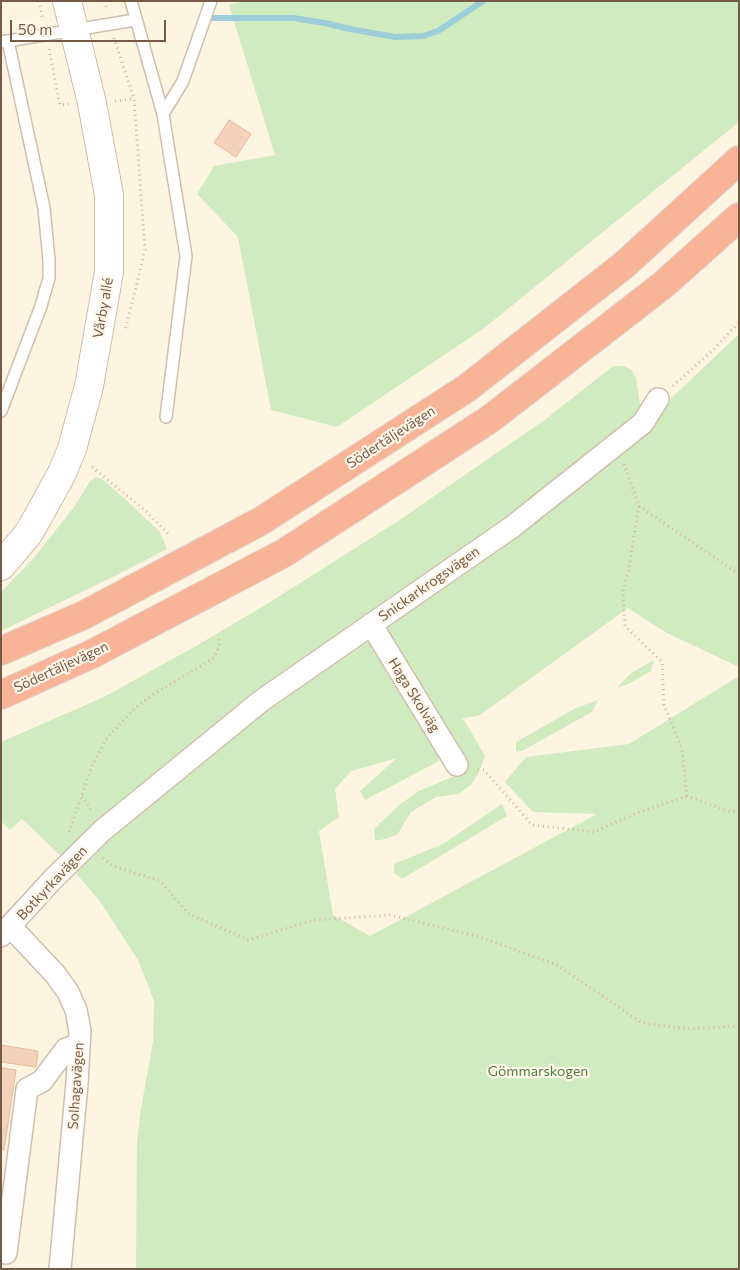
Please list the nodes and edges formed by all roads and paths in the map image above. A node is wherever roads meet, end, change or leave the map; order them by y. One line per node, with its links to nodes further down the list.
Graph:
1 (67, 1): 5 (street, Vårby allé)
2 (131, 1): 4 (lane)
3 (211, 1): 7 (lane)
4 (135, 20): 5 (lane); 7 (lane)
5 (75, 31): 6 (lane); 18 (street, Vårby allé)
6 (4, 41): 12 (lane)
7 (163, 114): 13 (lane)
8 (739, 160): 22 (highway, Södertäljevägen)
9 (739, 217): 23 (highway, Södertäljevägen)
10 (739, 322): 11 (path)
11 (658, 399): 14 (street, Snickarkrogsvägen)
12 (1, 411)
13 (166, 417)
14 (616, 444): 16 (path); 20 (street, Snickarkrogsvägen)
15 (92, 466): 17 (path)
16 (639, 506): 19 (path); 26 (path)
17 (169, 535)
18 (1, 566)
19 (739, 574)
20 (371, 624): 24 (street, Haga Skolväg); 28 (street, Snickarkrogsvägen)
21 (219, 636): 25 (path)
22 (1, 650)
23 (1, 695)
24 (457, 765): 26 (path)
25 (82, 796)
26 (687, 796): 27 (path)
27 (739, 812)
28 (103, 830): 29 (street, Botkyrkavägen)
29 (87, 846): 30 (street, Botkyrkavägen); 31 (path)
30 (6, 931): 32 (street, Solhagavägen)
31 (739, 1026)
32 (79, 1045): 33 (street); 34 (street, Solhagavägen)
33 (6, 1253)
34 (60, 1269)

